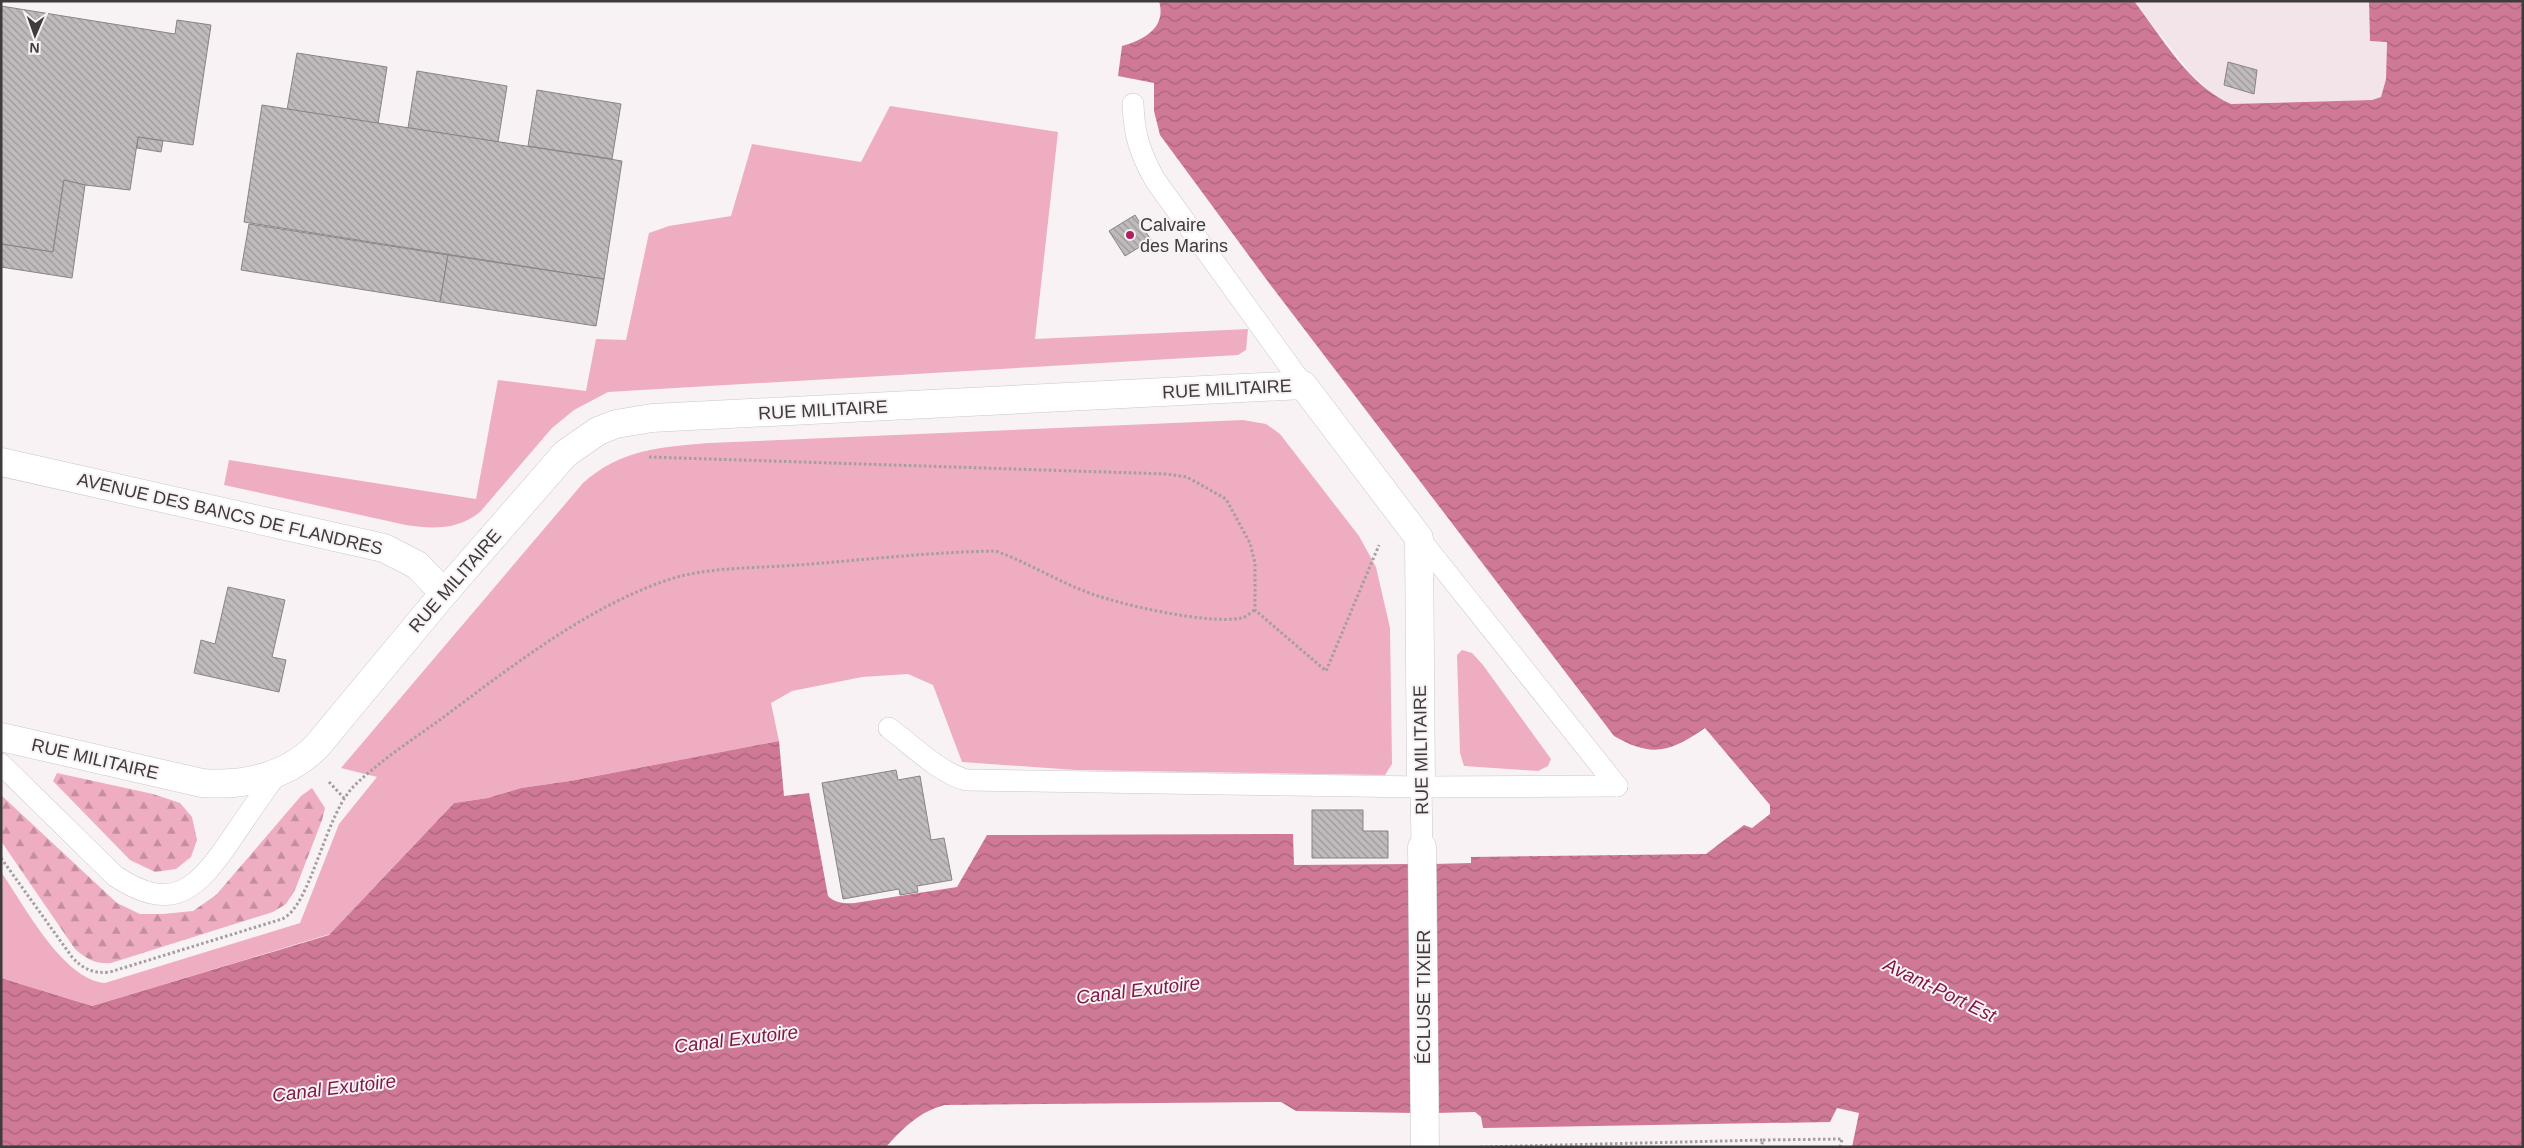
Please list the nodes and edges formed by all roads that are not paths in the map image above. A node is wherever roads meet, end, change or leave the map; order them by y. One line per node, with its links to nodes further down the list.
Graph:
1 (1133, 104): 2 (lane)
2 (1303, 385): 4 (street, RUE MILITAIRE); 5 (street, RUE MILITAIRE)
3 (1, 462): 5 (street, AVENUE DES BANCS DE FLANDRES)
4 (1419, 538): 10 (street, RUE MILITAIRE); 10 (lane)
5 (444, 593): 9 (street, RUE MILITAIRE)
6 (889, 728): 10 (lane)
7 (1, 737): 9 (street, RUE MILITAIRE)
8 (1, 764): 9 (lane)
9 (278, 772)
10 (1422, 787): 11 (lane, RUE MILITAIRE)
11 (1422, 847): 12 (street, ÉCLUSE TIXIER)
12 (1425, 1147)

